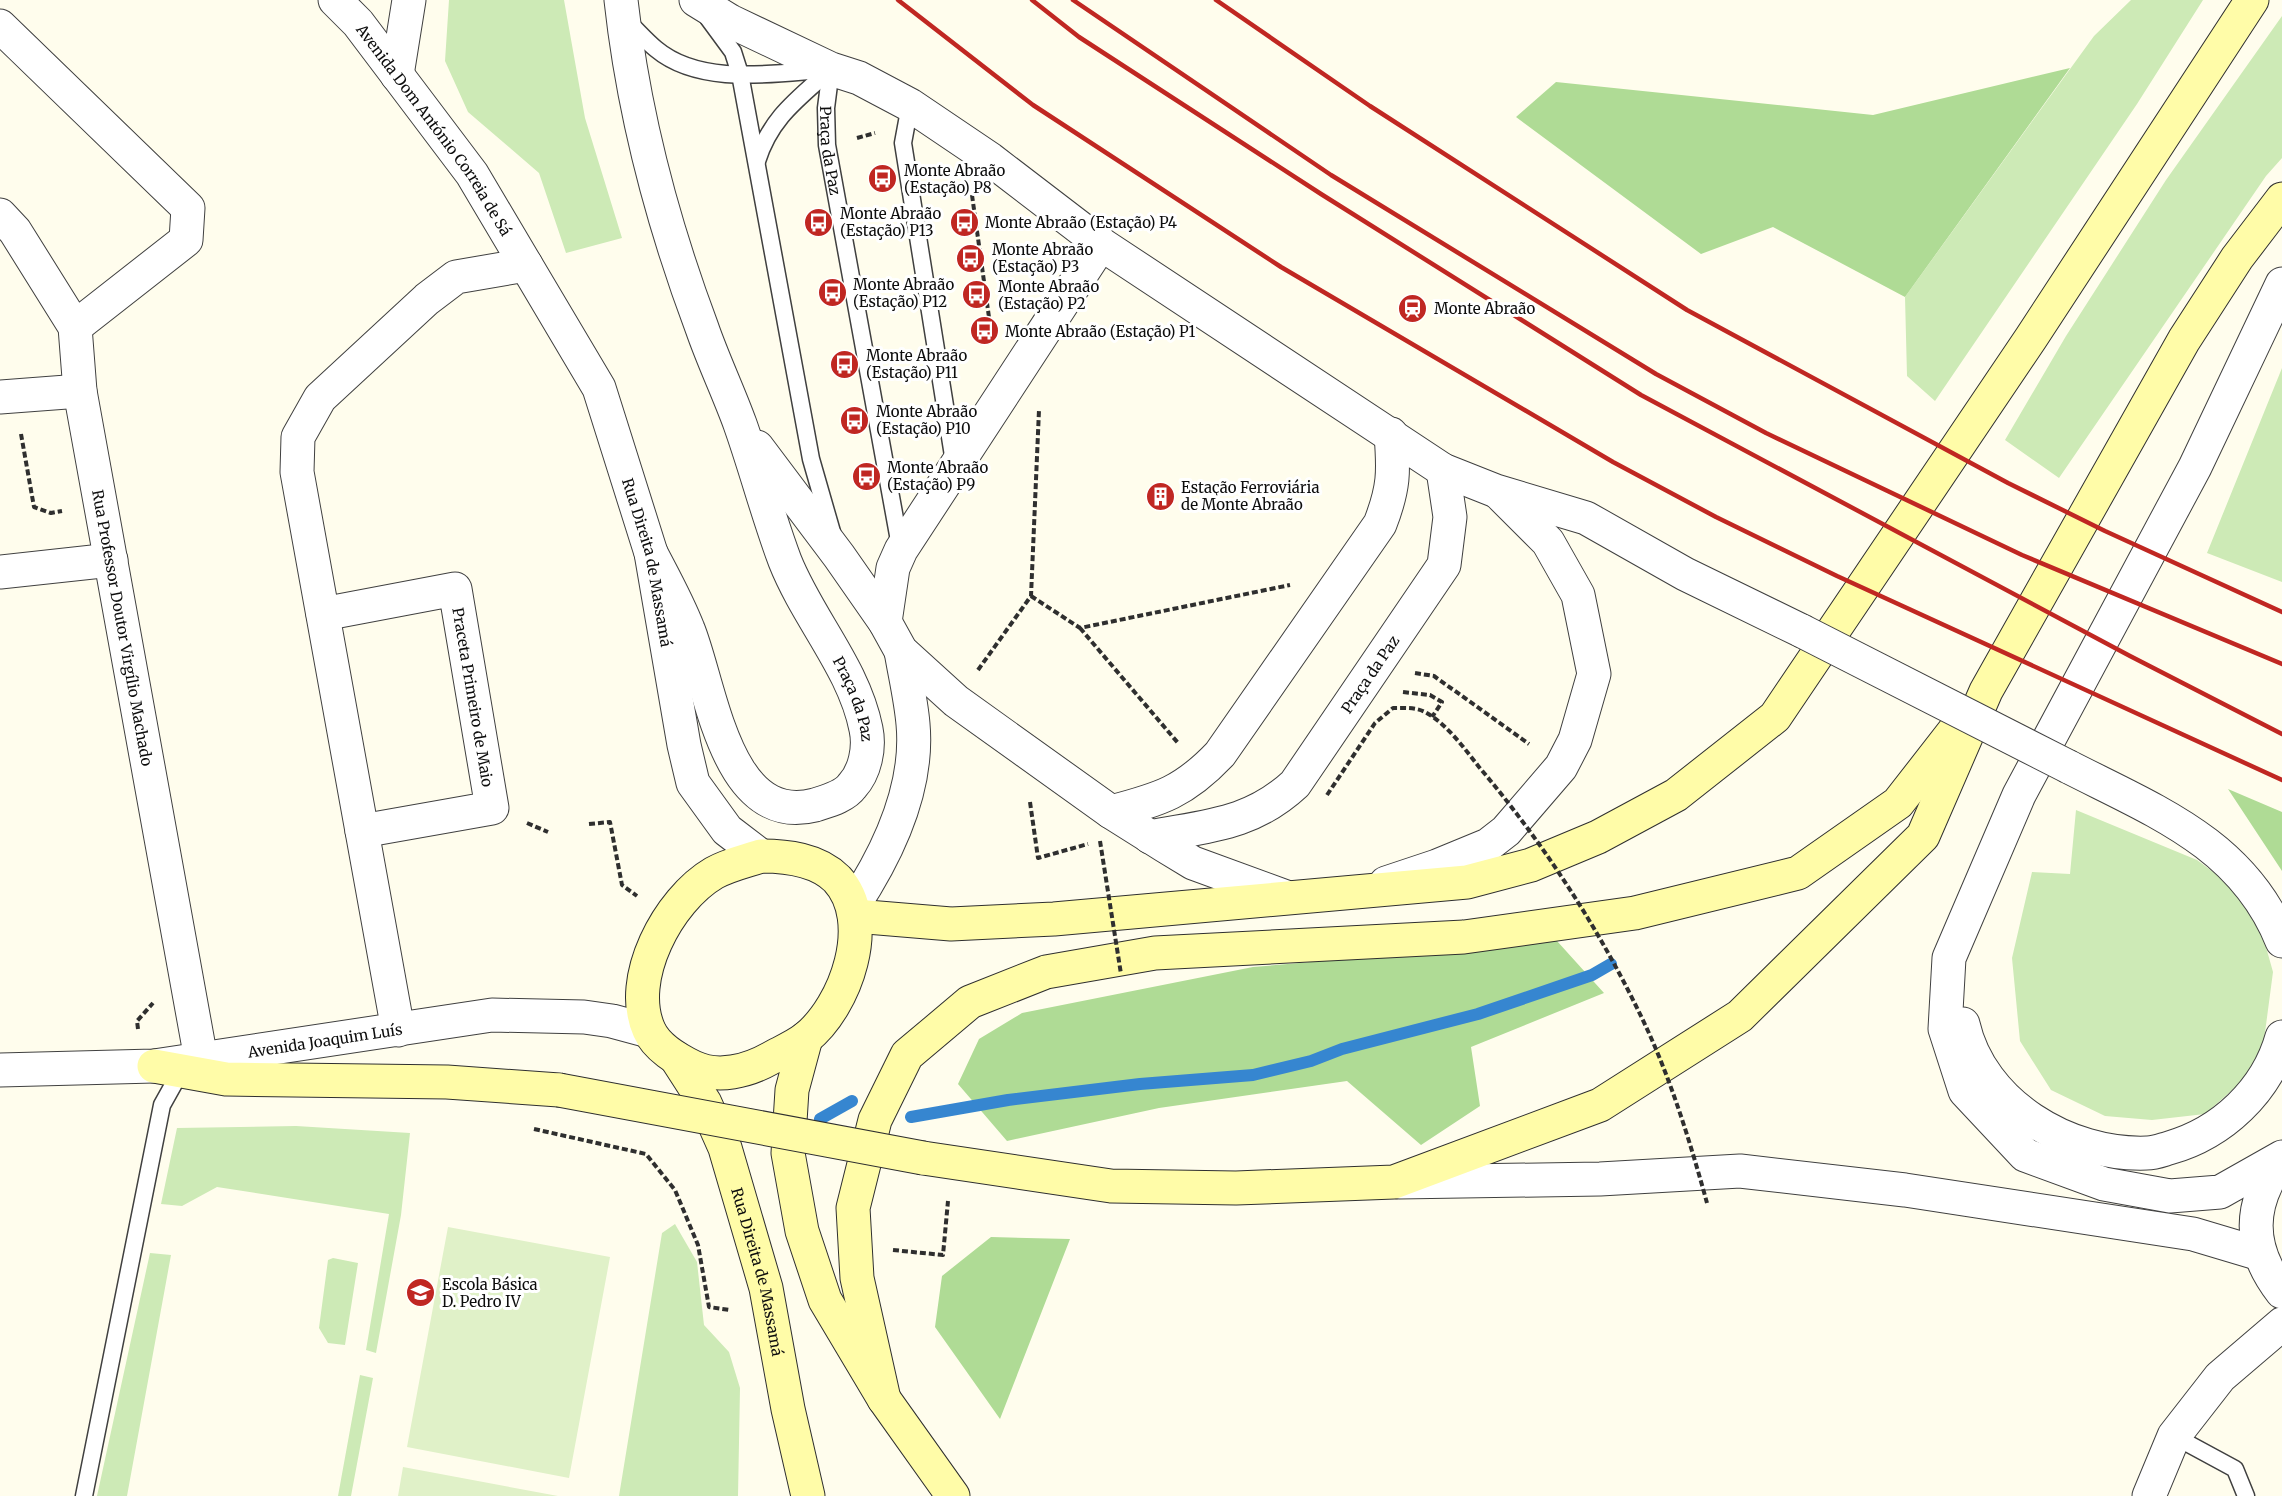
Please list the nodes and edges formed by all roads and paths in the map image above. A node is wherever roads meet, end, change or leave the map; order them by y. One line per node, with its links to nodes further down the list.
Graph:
1 (334, 0): 9 (street, Avenida Dom António Correia de Sá)
2 (409, 0): 9 (street)
3 (695, 0): 7 (street); 8 (lane)
4 (2252, 0): 49 (main road)
5 (622, 8): 8 (lane); 22 (street)
6 (0, 26): 18 (street)
7 (831, 69): 8 (lane); 10 (street); 11 (lane, Praça da Paz); 28 (lane, Praça da Paz)
8 (740, 74): 11 (lane)
9 (397, 75): 16 (street, Avenida Dom António Correia de Sá)
10 (910, 105): 15 (street); 24 (lane)
11 (757, 162): 30 (lane)
12 (971, 188): 19 (path)
13 (2282, 199): 39 (main road)
14 (0, 215): 18 (street, Rua Professor Doutor Virgílio Machado)
15 (1101, 244): 19 (street, Praça da Paz); 23 (street)
16 (526, 265): 29 (street, Rua Direita de Massamá); 35 (street)
17 (2282, 284): 51 (street)
18 (75, 327): 20 (street, Rua Professor Doutor Virgílio Machado)
19 (1018, 373): 24 (street, Praça da Paz); 34 (path)
20 (80, 391): 21 (street); 31 (street, Rua Professor Doutor Virgílio Machado)
21 (7, 396): 27 (path)
22 (740, 424): 29 (street, Praça da Paz); 30 (street)
23 (1391, 434): 25 (street); 33 (street)
24 (955, 469): 28 (street, Praça da Paz)
25 (1443, 470): 26 (street); 46 (street, Praça da Paz)
26 (1496, 491): 49 (street); 54 (street, bridge)
27 (68, 510)
28 (901, 550): 36 (street, Praça da Paz)
29 (651, 553): 47 (street, Rua Direita de Massamá)
30 (839, 556): 36 (street)
31 (111, 560): 32 (street); 61 (street, Rua Professor Doutor Virgílio Machado)
32 (0, 572)
33 (1338, 586): 34 (path); 44 (street)
34 (1031, 596): 40 (path)
35 (323, 614): 45 (street); 45 (street, Praceta Primeiro de Maio)
36 (885, 622): 37 (street)
37 (901, 651): 40 (street); 52 (street)
38 (1395, 691): 41 (path)
39 (1986, 691): 65 (main road); 73 (main road)
40 (956, 701): 44 (street)
41 (1432, 717): 42 (path, bridge); 67 (path, bridge)
42 (1327, 795)
43 (588, 824): 53 (path)
44 (1106, 826): 46 (street); 48 (path); 55 (path, bridge)
45 (362, 831): 56 (street)
46 (1150, 837): 50 (street)
47 (760, 856): 52 (main road); 53 (main road)
48 (1038, 858)
49 (1365, 890): 50 (main road)
50 (1286, 897): 52 (main road)
51 (1970, 907): 58 (street); 64 (street)
52 (854, 911): 59 (main road)
53 (669, 920): 57 (main road)
54 (2282, 941)
55 (1121, 974)
56 (398, 1030): 57 (street, Avenida Joaquim Luís); 61 (street, Avenida Joaquim Luís)
57 (649, 1031): 60 (main road)
58 (2282, 1037)
59 (806, 1038): 60 (main road); 73 (main road)
60 (676, 1058): 71 (main road, Rua Direita de Massamá)
61 (179, 1065): 62 (street, Avenida Joaquim Luís); 65 (main road, bridge); 75 (lane)
62 (0, 1070)
63 (532, 1129): 71 (path)
64 (2282, 1157): 69 (street)
65 (1394, 1182): 69 (street)
66 (949, 1191): 68 (path)
67 (1707, 1203)
68 (885, 1249)
69 (2260, 1254): 70 (street)
70 (2282, 1292)
71 (769, 1305): 76 (main road, Rua Direita de Massamá)
72 (2282, 1324): 74 (street)
73 (884, 1399): 77 (main road)
74 (2174, 1436): 78 (street); 79 (lane)
75 (84, 1496)
76 (808, 1496)
77 (953, 1496)
78 (2149, 1496)
79 (2246, 1496)

